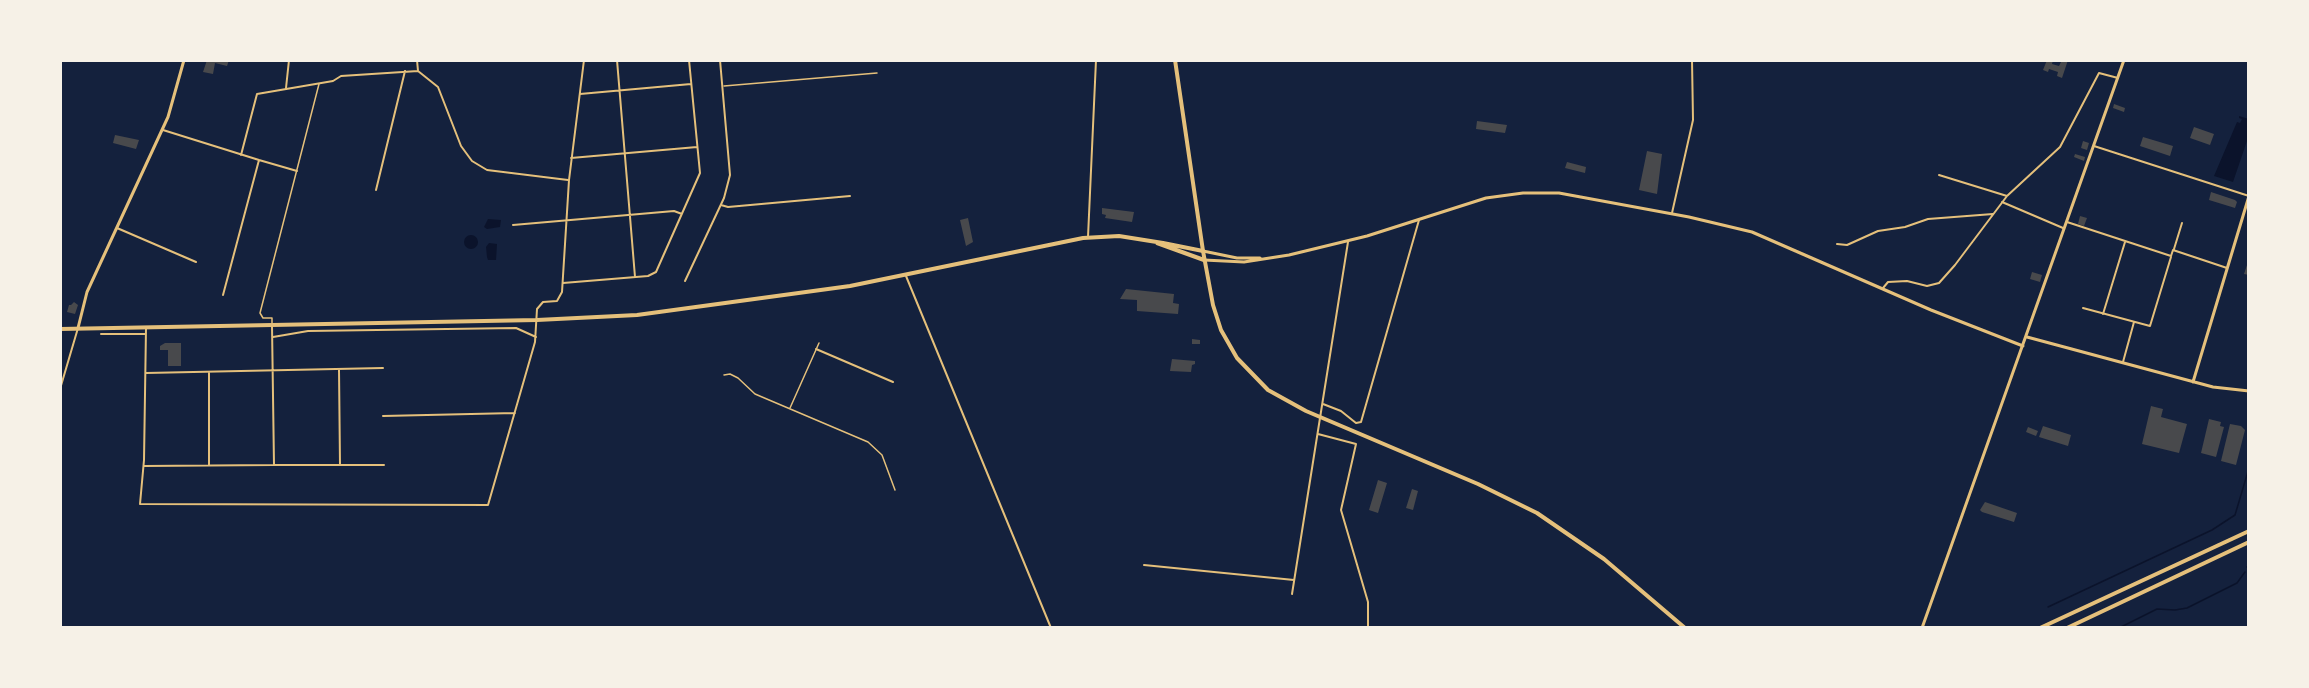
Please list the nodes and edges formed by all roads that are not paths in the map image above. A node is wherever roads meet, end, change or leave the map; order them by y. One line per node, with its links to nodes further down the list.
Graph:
1 (184, 60): 22 (street)
2 (289, 60): 19 (street)
3 (417, 60): 13 (street)
4 (584, 60): 21 (street)
5 (617, 60): 20 (street)
6 (689, 60): 17 (street)
7 (720, 60): 18 (street)
8 (1096, 60): 49 (street)
9 (1175, 60): 55 (main road)
10 (1692, 60): 38 (street)
11 (2124, 60): 15 (street)
12 (405, 71): 13 (street); 16 (street); 32 (street)
13 (418, 71): 31 (street)
14 (877, 73): 18 (lane)
15 (2118, 78): 23 (street); 34 (street)
16 (320, 83): 19 (street); 29 (lane)
17 (691, 84): 20 (street); 24 (street)
18 (723, 86): 37 (street)
19 (286, 88): 26 (street)
20 (619, 91): 21 (street); 25 (street)
21 (580, 94): 27 (street)
22 (163, 130): 26 (street); 47 (street)
23 (2094, 146): 35 (street); 44 (street)
24 (698, 147): 25 (street); 40 (street)
25 (625, 153): 27 (street); 39 (street)
26 (240, 155): 28 (street)
27 (572, 158): 31 (street)
28 (259, 160): 29 (street); 66 (street)
29 (297, 171): 71 (lane)
30 (1939, 176): 34 (street)
31 (569, 180): 43 (street)
32 (376, 190)
33 (850, 196): 37 (street)
34 (2007, 196): 36 (street)
35 (2249, 196): 60 (street)
36 (2002, 201): 41 (street); 48 (street)
37 (721, 205): 63 (street)
38 (1672, 213): 42 (street); 65 (street)
39 (630, 214): 40 (street); 43 (street); 62 (street)
40 (682, 214): 62 (street)
41 (1993, 214): 53 (street); 65 (street)
42 (1420, 218): 52 (street); 94 (street)
43 (568, 220): 46 (street); 64 (street)
44 (2067, 222): 48 (street); 50 (street)
45 (2182, 223): 54 (street)
46 (513, 225)
47 (117, 228): 59 (street); 74 (street)
48 (2065, 229): 79 (street)
49 (1088, 237): 51 (main road); 61 (main road)
50 (2126, 241): 56 (street); 68 (street)
51 (1157, 242): 55 (main road); 58 (main road)
52 (1348, 242): 57 (street); 94 (street)
53 (1836, 243)
54 (2174, 250): 56 (street); 60 (street)
55 (1203, 251): 57 (street); 58 (main road)
56 (2172, 256): 70 (street)
57 (1266, 258): 58 (street)
58 (1204, 260): 98 (main road)
59 (196, 262)
60 (2227, 268): 91 (street)
61 (906, 276): 69 (main road); 111 (street)
62 (635, 277): 64 (street)
63 (685, 281)
64 (563, 283): 69 (street)
65 (1883, 288): 81 (street)
66 (224, 295)
67 (2083, 308): 68 (street)
68 (2103, 314): 70 (street)
69 (537, 320): 71 (main road); 78 (street)
70 (2134, 322): 83 (street)
71 (272, 326): 72 (main road); 77 (street)
72 (146, 327): 74 (main road); 76 (street)
73 (60, 328): 74 (main road)
74 (78, 328): 92 (street)
75 (101, 334): 76 (street)
76 (146, 334): 88 (street)
77 (273, 337): 78 (street); 86 (street)
78 (536, 337): 96 (street)
79 (2027, 337): 81 (street); 83 (street)
80 (819, 343): 82 (lane)
81 (2023, 346): 114 (street)
82 (816, 349): 90 (street); 95 (lane)
83 (2123, 362): 91 (street)
84 (383, 368): 85 (street)
85 (339, 369): 86 (street); 101 (street)
86 (273, 370): 87 (street); 100 (street)
87 (209, 372): 88 (street); 104 (street)
88 (146, 373): 103 (street)
89 (724, 375): 95 (lane)
90 (893, 382)
91 (2193, 382): 93 (street)
92 (60, 389)
93 (2249, 391)
94 (1323, 404): 98 (street)
95 (790, 409): 105 (lane)
96 (515, 413): 97 (street); 103 (street)
97 (384, 416)
98 (1320, 417): 99 (street); 113 (main road)
99 (1318, 434): 109 (street); 112 (street)
100 (274, 465): 101 (street); 104 (street)
101 (340, 465): 102 (street)
102 (384, 465)
103 (143, 466): 104 (street)
104 (209, 466)
105 (895, 490)
106 (2249, 531): 115 (main road)
107 (2249, 542): 116 (main road)
108 (1144, 565): 109 (street)
109 (1294, 580): 110 (street)
110 (1292, 594)
111 (1051, 628)
112 (1368, 628)
113 (1686, 628)
114 (1922, 628)
115 (2040, 628)
116 (2067, 628)

